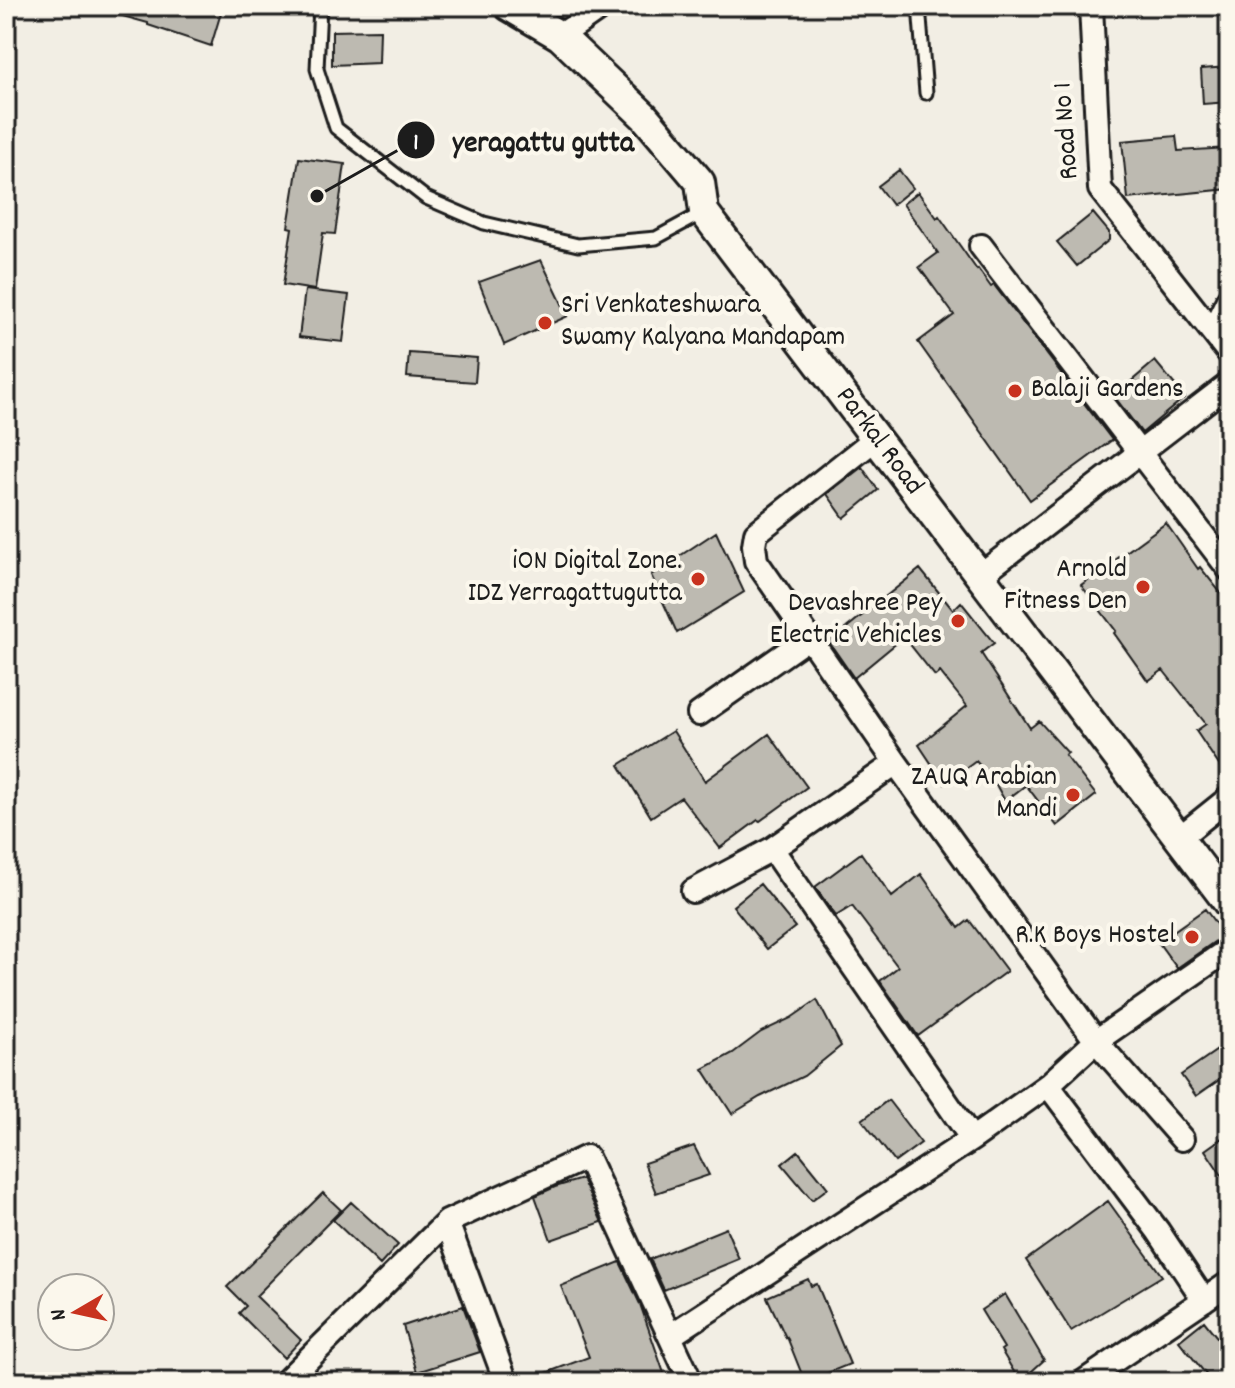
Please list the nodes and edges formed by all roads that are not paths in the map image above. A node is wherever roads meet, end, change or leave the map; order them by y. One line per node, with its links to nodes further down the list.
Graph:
1 (320, 6): 8 (lane)
2 (509, 6): 6 (street, Parkal Road)
3 (603, 6): 6 (street)
4 (919, 6): 7 (lane)
5 (1091, 6): 11 (street, Road No 1)
6 (560, 36): 8 (street, Parkal Road)
7 (926, 93)
8 (704, 212): 14 (street, Parkal Road)
9 (981, 246): 15 (street)
10 (1229, 298): 11 (street)
11 (1213, 330): 12 (street, Road No 1)
12 (1229, 353)
13 (1229, 384): 15 (street)
14 (875, 439): 17 (street, Parkal Road); 18 (street)
15 (1139, 453): 16 (street); 17 (street)
16 (1229, 569)
17 (979, 576): 22 (street, Parkal Road)
18 (809, 637): 19 (street); 20 (street)
19 (699, 714)
20 (896, 763): 23 (street); 27 (street)
21 (1229, 798): 22 (street)
22 (1179, 838): 25 (street, Parkal Road)
23 (772, 849): 24 (street); 29 (street)
24 (693, 891)
25 (1229, 904)
26 (1229, 949): 27 (street)
27 (1096, 1041): 28 (street); 30 (street)
28 (1048, 1085): 29 (street); 33 (street)
29 (972, 1139): 34 (street)
30 (1182, 1139)
31 (447, 1222): 34 (street); 36 (street); 37 (street)
32 (1229, 1283): 33 (street)
33 (1204, 1300): 35 (street)
34 (670, 1336): 38 (street)
35 (1106, 1376): 39 (street)
36 (285, 1382)
37 (506, 1382)
38 (691, 1382)
39 (1083, 1382)

